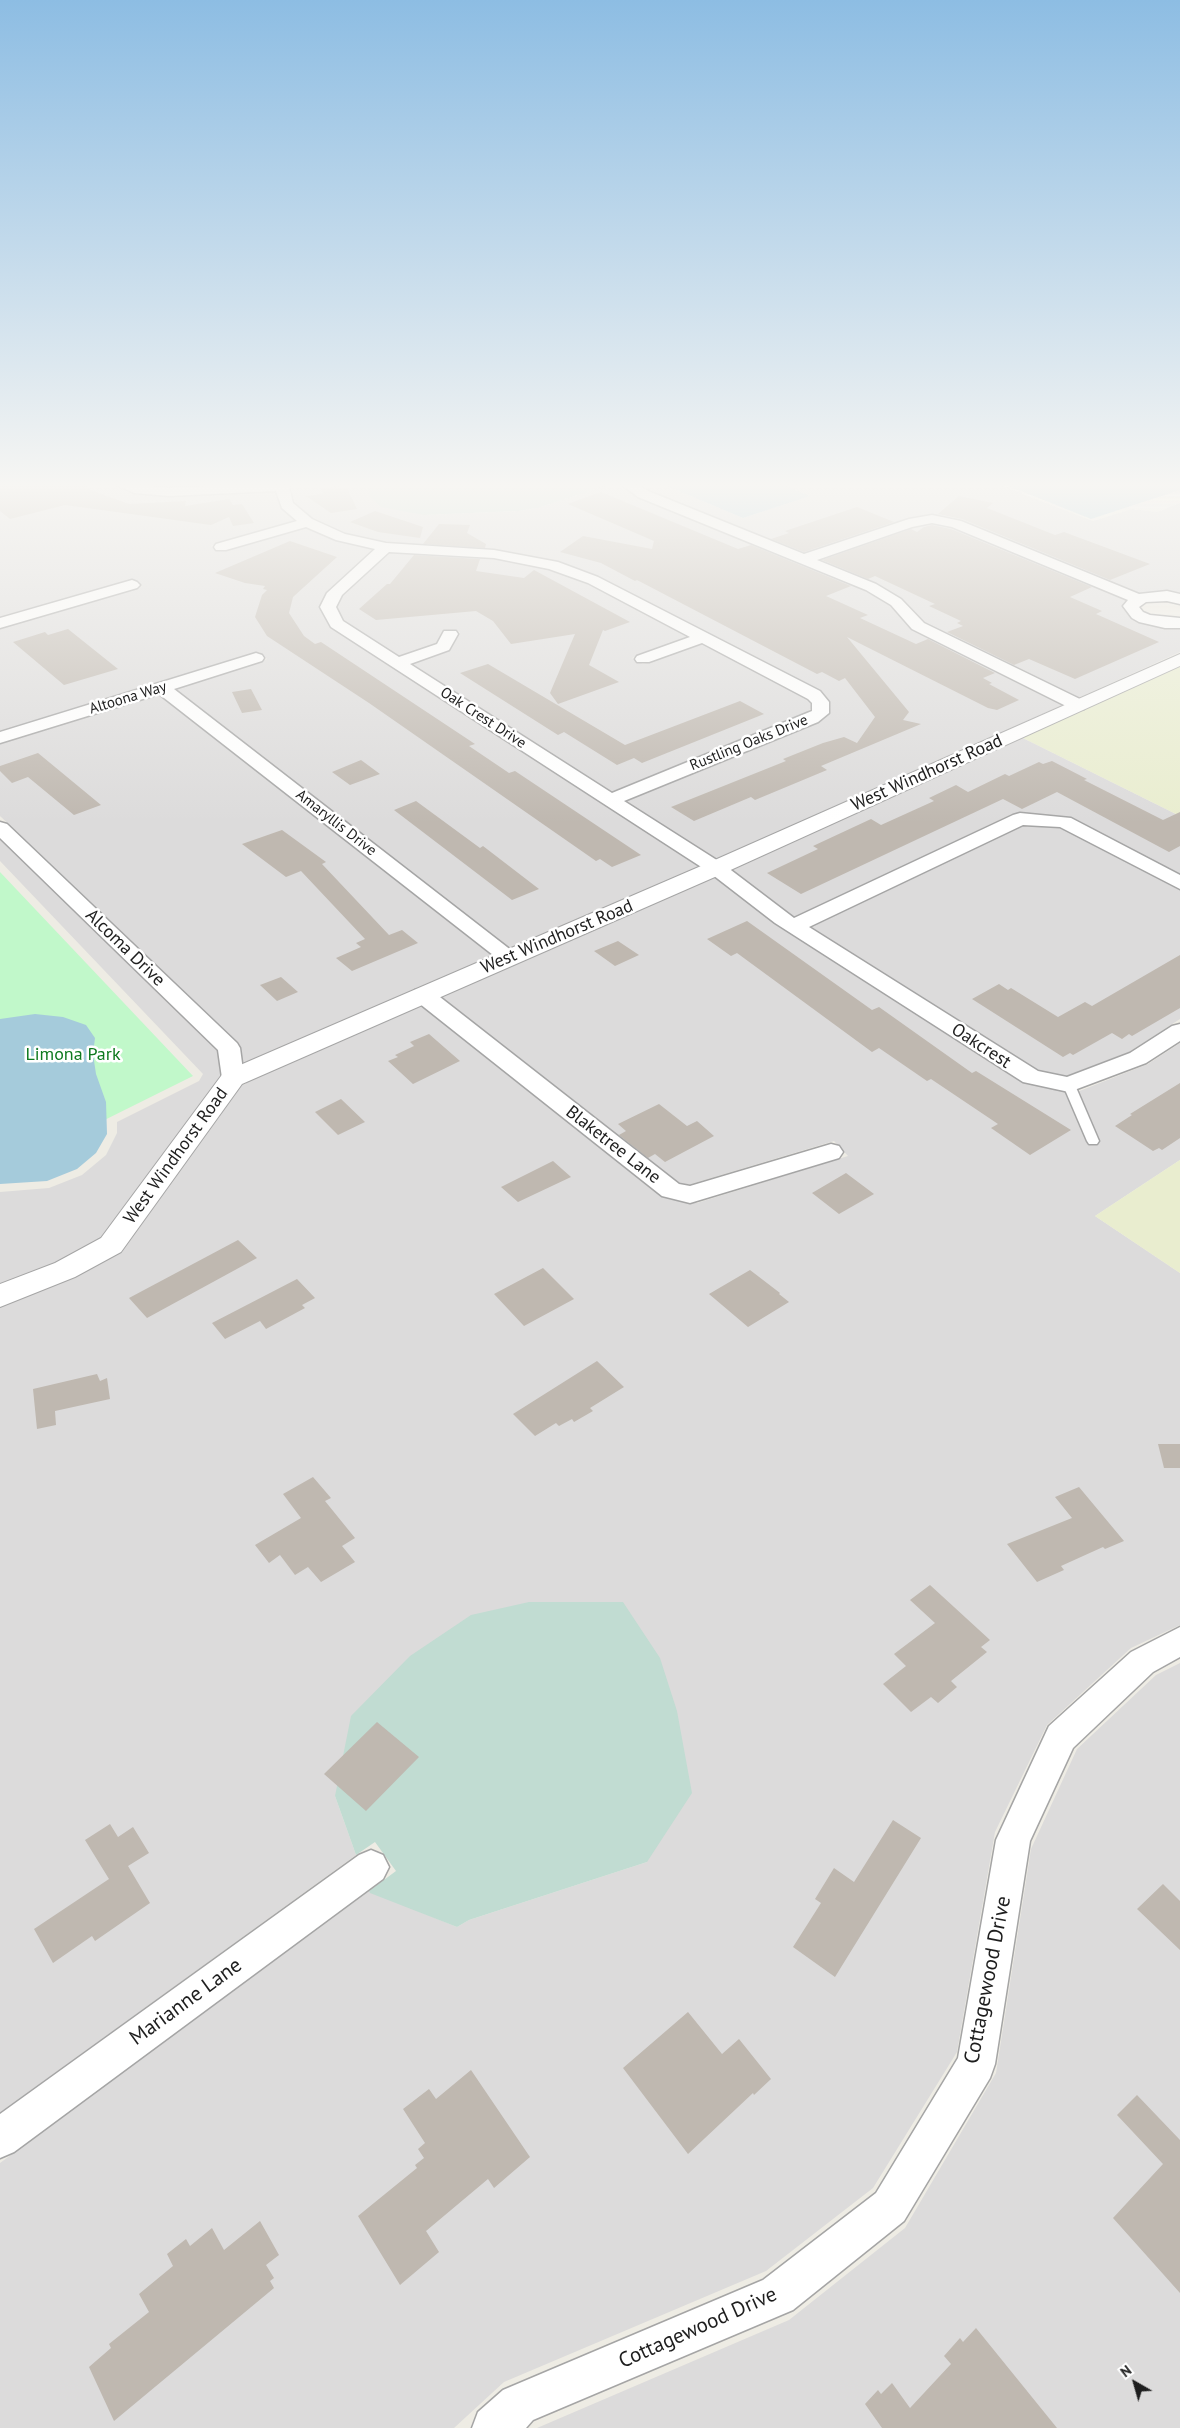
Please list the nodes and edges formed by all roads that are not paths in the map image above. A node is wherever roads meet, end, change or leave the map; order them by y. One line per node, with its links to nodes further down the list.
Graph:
1 (93, 596): 10 (street)
2 (333, 596): 17 (street, Oak Crest Drive)
3 (624, 596): 13 (street, Rustling Oaks Drive)
4 (887, 596): 19 (street)
5 (1131, 596): 8 (street)
6 (1154, 596): 8 (street)
7 (1158, 596): 9 (street)
8 (1138, 599): 11 (street)
9 (1180, 599)
10 (0, 623)
11 (1180, 623)
12 (450, 634): 17 (street)
13 (702, 638): 15 (street); 21 (street, Rustling Oaks Drive)
14 (256, 658): 18 (street, Altoona Way)
15 (643, 659)
16 (1180, 659): 19 (street, West Windhorst Road)
17 (397, 663): 21 (street, Oak Crest Drive)
18 (162, 688): 20 (street, Altoona Way); 26 (street, Amaryllis Drive)
19 (1078, 705): 23 (street, West Windhorst Road)
20 (0, 738)
21 (610, 800): 23 (street, Oak Crest Drive)
22 (0, 828): 29 (street, Alcoma Drive)
23 (716, 868): 25 (street, Oakcrest); 26 (street, West Windhorst Road)
24 (1180, 883): 25 (street)
25 (794, 926): 30 (street, Oakcrest)
26 (509, 958): 27 (street, West Windhorst Road)
27 (423, 995): 29 (street, West Windhorst Road); 32 (street, Blaketree Lane)
28 (1180, 1031): 30 (street)
29 (233, 1078): 33 (street, West Windhorst Road)
30 (1069, 1085): 31 (lane)
31 (1093, 1141)
32 (831, 1152)
33 (0, 1296)
34 (1180, 1641): 37 (street, Cottagewood Drive)
35 (371, 1867): 36 (street, Marianne Lane)
36 (0, 2138)
37 (494, 2428)

